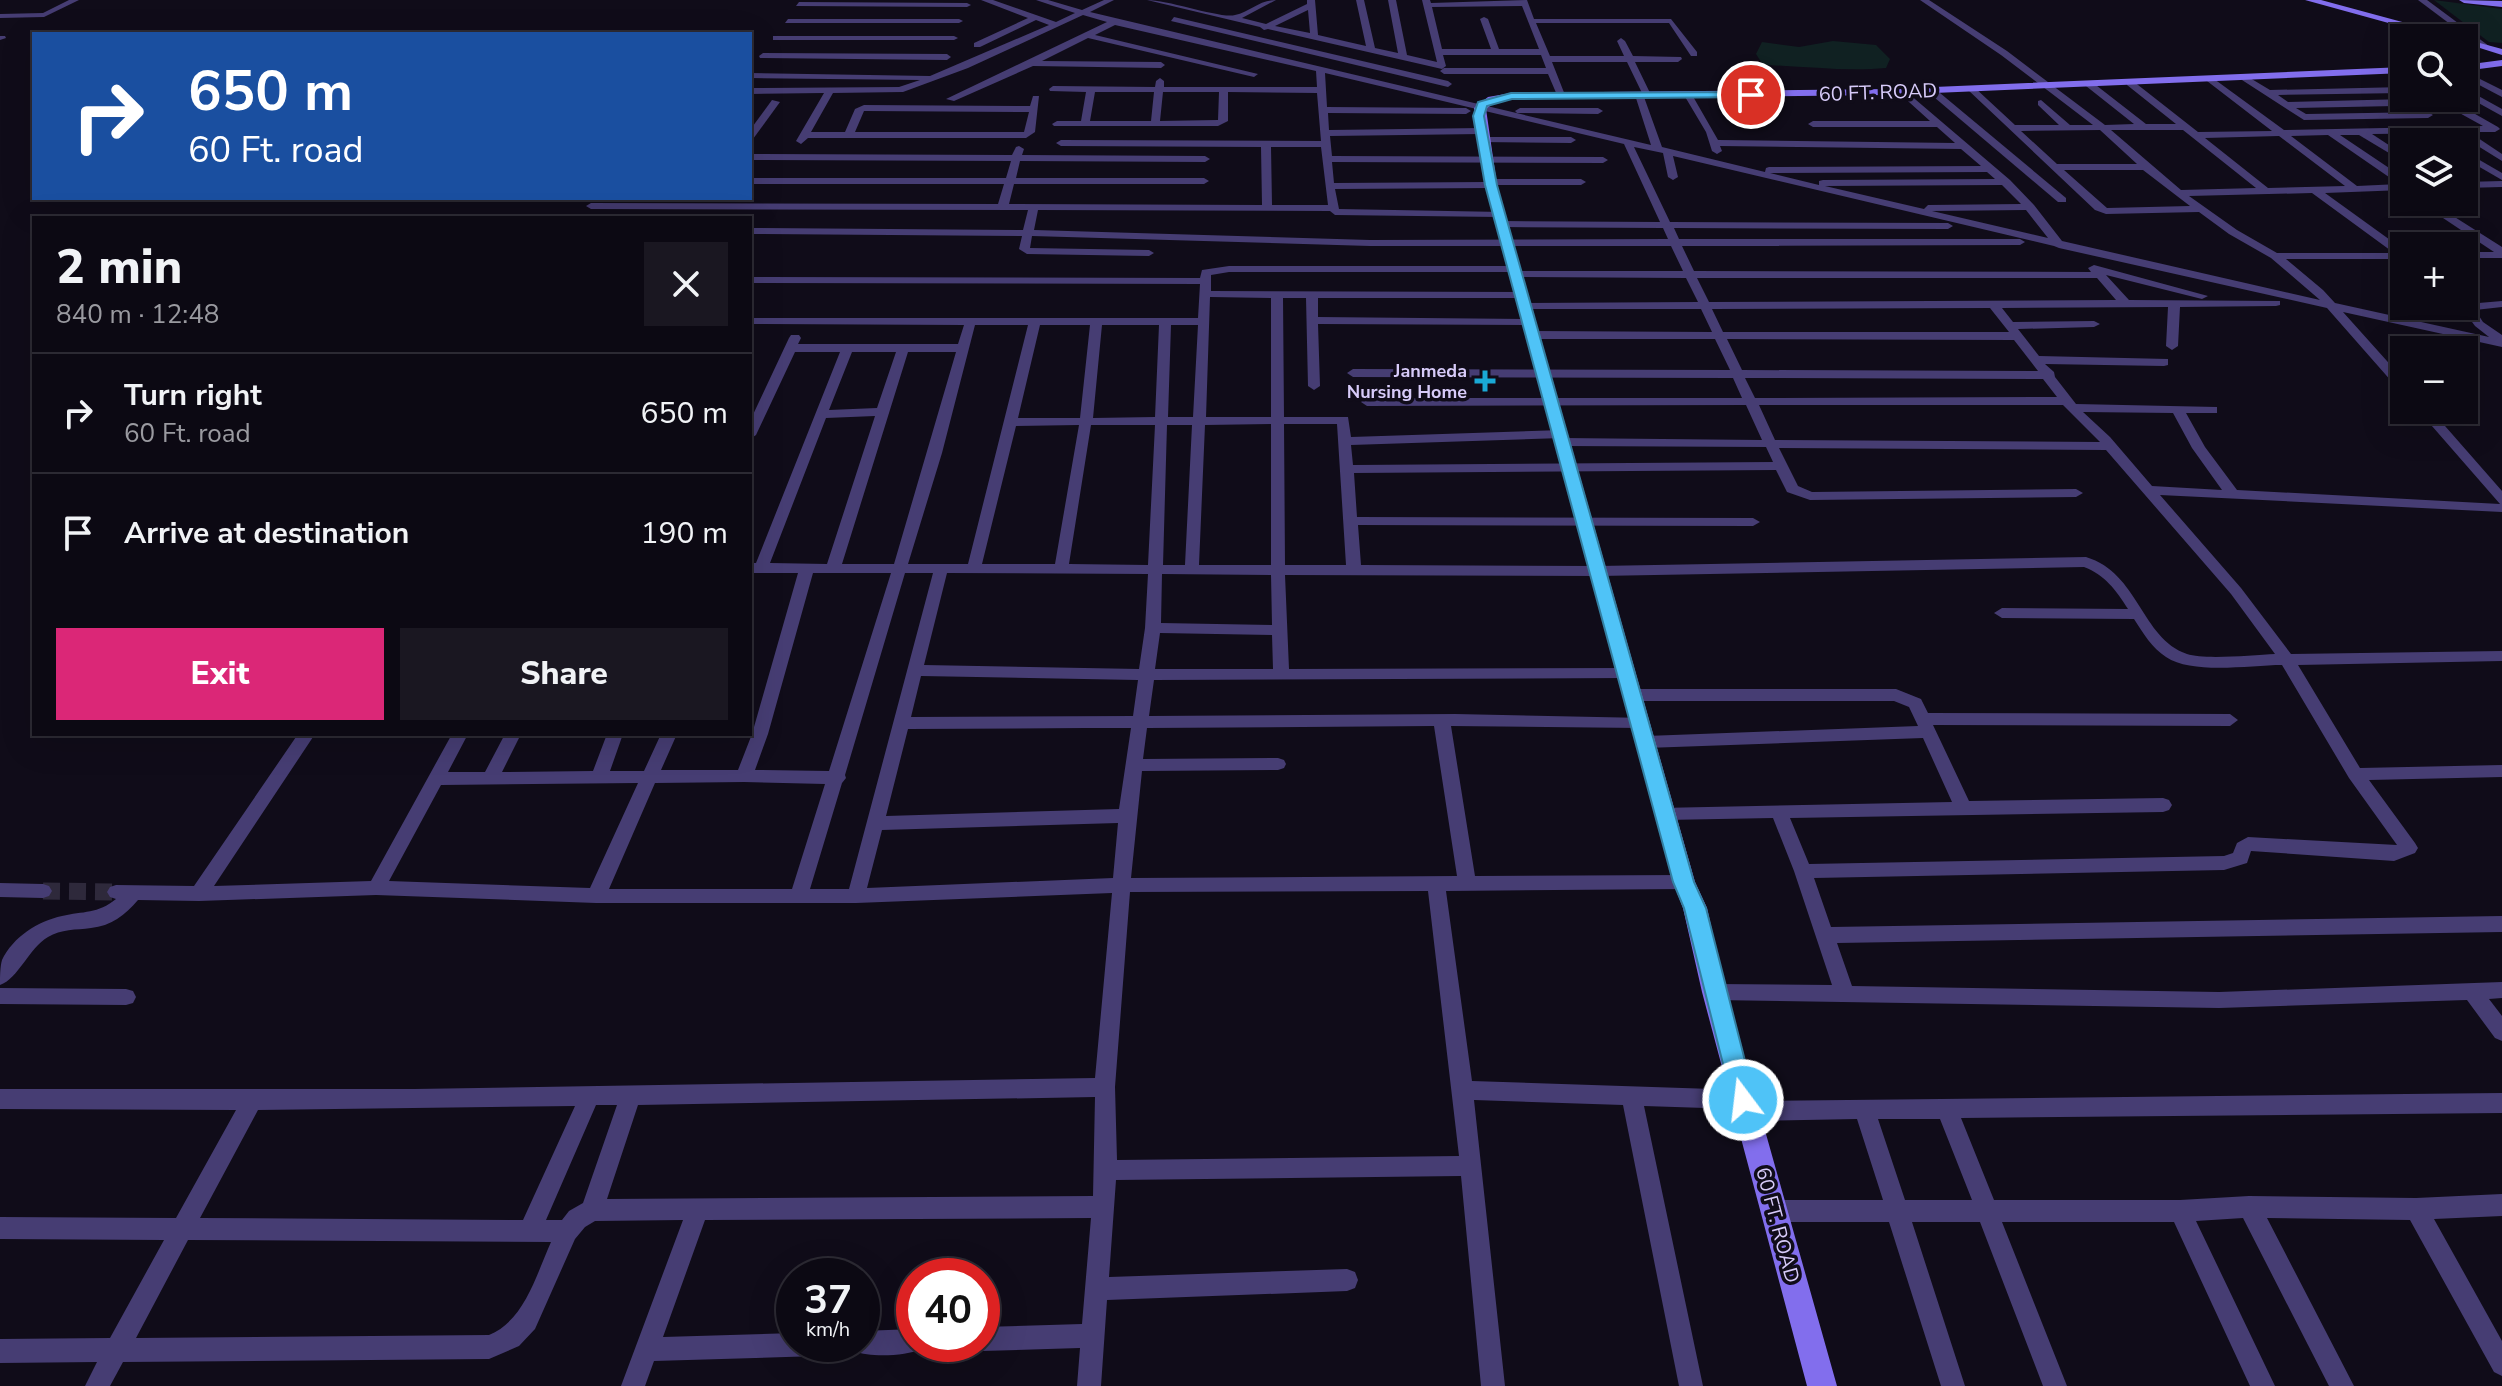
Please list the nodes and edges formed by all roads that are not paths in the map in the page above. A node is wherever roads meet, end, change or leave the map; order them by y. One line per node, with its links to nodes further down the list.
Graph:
1 (75, 0): 27 (street)
2 (957, 0): 20 (street)
3 (985, 0): 24 (street)
4 (1040, 0): 26 (street)
5 (1110, 0): 26 (street)
6 (1151, 0): 23 (street)
7 (1179, 0): 23 (street)
8 (1214, 0): 25 (street)
9 (1272, 0): 31 (street)
10 (1360, 0): 54 (street)
11 (1392, 0): 64 (street)
12 (1924, 0): 92 (street)
13 (2310, 0): 38 (street)
14 (2422, 0): 53 (street)
15 (2464, 0): 22 (street)
16 (800, 2): 17 (street); 32 (street)
17 (853, 2): 20 (street); 33 (street)
18 (1426, 2): 19 (street); 55 (street)
19 (1524, 2): 35 (street)
20 (967, 3): 34 (street)
21 (1311, 3): 41 (street); 48 (street)
22 (2502, 4)
23 (1168, 5): 25 (street)
24 (1008, 8): 28 (street); 43 (street)
25 (1191, 11): 29 (street); 31 (street)
26 (1078, 12): 36 (street); 37 (street)
27 (0, 16)
28 (1036, 17): 37 (street); 43 (street)
29 (1174, 19): 42 (street); 90 (street)
30 (1484, 19): 56 (street)
31 (1232, 20): 41 (street)
32 (788, 21): 33 (street); 45 (street)
33 (843, 21): 34 (street); 46 (street)
34 (959, 21): 47 (street)
35 (1532, 21): 59 (street); 62 (street)
36 (1114, 22): 42 (street); 44 (street)
37 (1055, 24): 85 (street)
38 (2402, 24)
39 (0, 26): 40 (street)
40 (27, 26)
41 (1264, 28): 48 (street)
42 (1151, 30): 49 (street)
43 (1002, 33): 52 (street)
44 (1089, 36): 58 (street); 68 (street)
45 (776, 38): 46 (street); 60 (street)
46 (833, 38): 47 (street); 61 (street)
47 (954, 38): 63 (street)
48 (1314, 38): 54 (street)
49 (1188, 39): 58 (street); 70 (street)
50 (1621, 41): 65 (street)
51 (2478, 44): 53 (street)
52 (977, 45)
53 (2485, 46): 57 (street)
54 (1371, 51): 64 (street)
55 (1438, 52): 56 (street); 75 (street)
56 (1496, 52): 62 (street)
57 (2502, 52)
58 (1164, 54): 69 (street); 74 (street)
59 (1694, 54)
60 (763, 56): 61 (street); 81 (street)
61 (823, 56): 63 (street); 83 (street)
62 (1547, 56): 65 (street); 78 (street)
63 (947, 57): 85 (street)
64 (1403, 58): 75 (street)
65 (1630, 59): 66 (street); 111 (street)
66 (1678, 59)
67 (2502, 63): 71 (street)
68 (1031, 64): 69 (street); 114 (street)
69 (1161, 67): 72 (street); 96 (street)
70 (1302, 67): 77 (street); 98 (street)
71 (2478, 67)
72 (1174, 69)
73 (1188, 69): 74 (street)
74 (1228, 69): 82 (street)
75 (1443, 69): 78 (street); 90 (street)
76 (2478, 70): 79 (street)
77 (1320, 71): 99 (street); 116 (street)
78 (1553, 71): 110 (street)
79 (2502, 71)
80 (2390, 73): 86 (street, 60 FT. ROAD)
81 (752, 74)
82 (1254, 74)
83 (812, 75): 84 (street); 85 (street); 103 (street)
84 (752, 76)
85 (939, 76): 105 (street)
86 (2245, 78): 87 (street, 60 FT. ROAD); 107 (street)
87 (2210, 79): 89 (street, 60 FT. ROAD); 129 (street)
88 (2478, 79): 109 (street)
89 (2130, 83): 91 (street, 60 FT. ROAD); 139 (street)
90 (1448, 84): 116 (street)
91 (2089, 84): 92 (street, 60 FT. ROAD); 138 (street)
92 (2049, 86): 95 (street, 60 FT. ROAD); 137 (street)
93 (1053, 89): 94 (street)
94 (1091, 89): 96 (street); 133 (street)
95 (1971, 89): 100 (street, 60 FT. ROAD); 140 (street)
96 (1160, 90): 97 (street); 131 (street)
97 (1224, 90): 98 (street); 131 (street)
98 (1301, 90): 99 (street)
99 (1322, 90): 122 (street)
100 (1931, 90): 106 (street, 60 FT. ROAD); 197 (street)
101 (2390, 90): 107 (street)
102 (752, 91): 103 (street)
103 (801, 91): 104 (street)
104 (830, 91): 105 (street); 148 (street)
105 (870, 91): 121 (street)
106 (1902, 91): 113 (street, 60 FT. ROAD); 135 (street)
107 (2268, 93): 120 (street)
108 (1593, 94): 110 (street, 60 FT. ROAD); 111 (street, 60 FT. ROAD); 124 (street)
109 (2502, 94)
110 (1561, 95): 123 (street, 60 FT. ROAD)
111 (1643, 95): 112 (street, 60 FT. ROAD); 164 (street)
112 (1688, 95): 113 (street, 60 FT. ROAD); 159 (street)
113 (1751, 95): 130 (street)
114 (951, 99)
115 (2478, 99): 126 (street)
116 (1454, 101): 123 (street)
117 (775, 102): 147 (street)
118 (2390, 102): 120 (street)
119 (2041, 103): 136 (street)
120 (2284, 105): 128 (street)
121 (860, 109): 149 (street); 151 (street)
122 (1323, 110): 123 (street); 153 (street)
123 (1483, 110): 124 (street); 152 (street, 60 FT. ROAD); 154 (street)
124 (1598, 111): 154 (street)
125 (2465, 112): 141 (street)
126 (2502, 113)
127 (2428, 115): 128 (street)
128 (2304, 117): 129 (street)
129 (2263, 118): 146 (street)
130 (1768, 120)
131 (1155, 123): 133 (street)
132 (1057, 124): 133 (street)
133 (1085, 124)
134 (1813, 124): 135 (street)
135 (1940, 124): 162 (street)
136 (2067, 127): 137 (street); 140 (street)
137 (2102, 127): 138 (street); 176 (street)
138 (2143, 127): 139 (street)
139 (2184, 127): 150 (street)
140 (2015, 128): 175 (street)
141 (2500, 129): 142 (street)
142 (2478, 130)
143 (2390, 131): 145 (street)
144 (2330, 132): 145 (street); 146 (street); 180 (street)
145 (2361, 132): 163 (street)
146 (2283, 133): 150 (street); 193 (street)
147 (752, 134)
148 (805, 135): 149 (street); 166 (street)
149 (849, 135): 151 (street)
150 (2194, 135): 195 (street)
151 (1022, 136): 168 (street)
152 (1482, 136): 153 (street); 155 (street); 171 (street, 60 FT. ROAD)
153 (1326, 138): 161 (street); 170 (street)
154 (1609, 139): 158 (street)
155 (1571, 140)
156 (2478, 142): 167 (street)
157 (1061, 143): 160 (street)
158 (1628, 143): 164 (street); 211 (street)
159 (1714, 143): 162 (street); 174 (street)
160 (1206, 144): 161 (street); 169 (street)
161 (1266, 144): 202 (street)
162 (1966, 146): 177 (street)
163 (2390, 150)
164 (1663, 152): 174 (street); 179 (street)
165 (752, 157): 166 (street)
166 (792, 157): 168 (street)
167 (2502, 158)
168 (1017, 159): 169 (street); 184 (street)
169 (1205, 159): 183 (street)
170 (1327, 159): 171 (street); 191 (street)
171 (1487, 159): 172 (street); 188 (street, 60 FT. ROAD)
172 (1603, 160)
173 (2478, 162): 181 (street)
174 (1720, 164): 178 (street)
175 (2055, 167): 176 (street); 208 (street)
176 (2147, 167): 196 (street)
177 (1991, 169): 178 (street); 186 (street)
178 (1742, 170): 187 (street)
179 (1673, 177)
180 (2390, 177)
181 (2502, 177)
182 (752, 181): 184 (street)
183 (1204, 181): 184 (street); 201 (street)
184 (1009, 182): 206 (street)
185 (1581, 182): 188 (street)
186 (2006, 182): 187 (street); 203 (street)
187 (1796, 183): 205 (street)
188 (1491, 184): 191 (street); 210 (street, 60 FT. ROAD)
189 (2502, 184): 190 (street)
190 (2479, 185)
191 (1329, 186): 204 (street)
192 (2390, 188): 193 (street)
193 (2355, 189): 194 (street)
194 (2316, 191): 195 (street); 219 (street)
195 (2267, 192): 196 (street)
196 (2179, 193): 208 (street)
197 (2062, 200)
198 (663, 203): 199 (street); 200 (street)
199 (704, 203): 206 (street)
200 (591, 206)
201 (1202, 207): 202 (street); 207 (street)
202 (1267, 207): 204 (street)
203 (2030, 207): 205 (street); 218 (street)
204 (1332, 208): 210 (street)
205 (1902, 208): 212 (street)
206 (1002, 209): 207 (street)
207 (1033, 209): 214 (street)
208 (2201, 209): 225 (street)
209 (2445, 216): 222 (street)
210 (1501, 219): 211 (street); 217 (street, 60 FT. ROAD)
211 (1665, 223): 212 (street); 215 (street)
212 (1977, 226): 216 (street)
213 (752, 231): 214 (street)
214 (1028, 233): 217 (street); 221 (street)
215 (1675, 241): 216 (street); 217 (street); 228 (street)
216 (2046, 242): 218 (street)
217 (1507, 243): 226 (street, 60 FT. ROAD)
218 (2059, 245): 220 (street)
219 (2390, 245)
220 (2077, 249): 227 (street); 238 (street)
221 (1149, 253)
222 (2502, 254): 224 (street)
223 (2390, 255): 225 (street)
224 (2478, 255)
225 (2275, 256): 242 (street)
226 (1515, 272): 228 (street); 230 (street); 234 (street, 60 FT. ROAD)
227 (2098, 272): 228 (street); 236 (street); 237 (street)
228 (1691, 273): 241 (street)
229 (752, 280): 230 (street)
230 (1204, 281): 231 (street)
231 (1203, 294): 232 (street); 248 (street)
232 (1277, 295): 233 (street); 277 (street)
233 (1312, 295): 234 (street); 243 (street)
234 (1524, 301): 241 (street); 252 (street, 60 FT. ROAD)
235 (2174, 302): 236 (street); 237 (street); 256 (street)
236 (2226, 302): 238 (street)
237 (2125, 303): 240 (street)
238 (2318, 304): 242 (street)
239 (2502, 304): 255 (street)
240 (1994, 305): 241 (street); 253 (street)
241 (1707, 306): 254 (street)
242 (2333, 307): 255 (street); 263 (street)
243 (1314, 320): 252 (street); 268 (street)
244 (752, 321): 245 (street)
245 (802, 322): 249 (street); 257 (street)
246 (1035, 322): 249 (street); 250 (street); 279 (street)
247 (1165, 322): 248 (street); 250 (street); 281 (street)
248 (1202, 322): 278 (street)
249 (970, 323): 260 (street)
250 (1096, 323): 280 (street)
251 (2094, 324): 253 (street)
252 (1531, 328): 254 (street); 265 (street, 60 FT. ROAD)
253 (2016, 331): 254 (street); 261 (street)
254 (1721, 335): 266 (street)
255 (2502, 342)
256 (2172, 346)
257 (790, 348): 258 (street); 283 (street)
258 (847, 348): 259 (street); 276 (street)
259 (903, 348): 260 (street); 275 (street)
260 (964, 348): 302 (street)
261 (2039, 360): 262 (street); 267 (street)
262 (2164, 362)
263 (2390, 372)
264 (1353, 373): 265 (street)
265 (1543, 373): 266 (street); 269 (street, 60 FT. ROAD)
266 (1738, 374): 267 (street); 270 (street)
267 (2050, 375): 272 (street)
268 (1314, 386)
269 (1549, 400): 270 (street); 271 (street); 284 (street, 60 FT. ROAD)
270 (1750, 400): 272 (street); 286 (street)
271 (1367, 402)
272 (2070, 404): 273 (street); 287 (street)
273 (2177, 409): 274 (street); 293 (street)
274 (2213, 410)
275 (883, 412): 276 (street); 301 (street)
276 (821, 414): 299 (street)
277 (1278, 420): 278 (street); 285 (street); 308 (street)
278 (1198, 421): 281 (street); 307 (street)
279 (1009, 422): 280 (street); 304 (street)
280 (1086, 422): 281 (street); 305 (street)
281 (1159, 422): 306 (street)
282 (2436, 424): 294 (street)
283 (752, 431)
284 (1562, 438): 285 (street); 286 (street); 289 (street, 60 FT. ROAD)
285 (1344, 441): 290 (street)
286 (1770, 443): 287 (street); 288 (street)
287 (2108, 446): 291 (street)
288 (1779, 466): 289 (street); 292 (street)
289 (1571, 467): 290 (street); 297 (street, 60 FT. ROAD)
290 (1346, 469): 296 (street)
291 (2149, 490): 293 (street); 316 (street)
292 (2076, 493)
293 (2234, 496): 295 (street)
294 (2502, 500)
295 (2502, 508)
296 (1350, 521): 297 (street); 309 (street)
297 (1585, 522): 298 (street); 310 (street, 60 FT. ROAD)
298 (1753, 522)
299 (756, 568): 300 (street)
300 (807, 568): 301 (street); 337 (street)
301 (833, 568): 302 (street)
302 (898, 569): 303 (street); 339 (street)
303 (941, 569): 304 (street); 317 (street)
304 (974, 569): 305 (street)
305 (1061, 569): 306 (street)
306 (1154, 569): 307 (street); 313 (street)
307 (1192, 570): 308 (street)
308 (1278, 570): 309 (street); 314 (street)
309 (1354, 570): 310 (street)
310 (1599, 571): 312 (street); 320 (street, 60 FT. ROAD)
311 (2002, 613): 312 (street)
312 (2138, 614): 316 (street)
313 (1153, 628): 314 (street); 319 (street)
314 (1280, 630): 318 (street)
315 (2502, 656): 316 (street)
316 (2288, 661): 335 (street)
317 (914, 670): 319 (street); 323 (street)
318 (1281, 674): 319 (street); 320 (street)
319 (1146, 675): 324 (street)
320 (1630, 684): 325 (street); 326 (street, 60 FT. ROAD)
321 (2230, 720): 325 (street)
322 (1442, 722): 324 (street); 326 (street); 352 (street)
323 (900, 723): 324 (street); 347 (street)
324 (1140, 724): 333 (street)
325 (1926, 726): 326 (street); 343 (street)
326 (1643, 732): 345 (street, 60 FT. ROAD)
327 (306, 736): 356 (street)
328 (459, 736): 340 (street)
329 (512, 736): 341 (street)
330 (614, 736): 338 (street)
331 (668, 736): 336 (street)
332 (1278, 764): 333 (street)
333 (1135, 765): 346 (street)
334 (2502, 771): 335 (street)
335 (2355, 774): 348 (street)
336 (652, 776): 337 (street); 338 (street); 357 (street)
337 (744, 776): 339 (street)
338 (599, 778): 341 (street)
339 (838, 778): 358 (street)
340 (435, 779): 341 (street); 353 (street)
341 (490, 780)
342 (2163, 805): 343 (street)
343 (1963, 807): 344 (street)
344 (1779, 812): 345 (street); 348 (street)
345 (1665, 813): 349 (street, 60 FT. ROAD)
346 (1127, 816): 347 (street); 350 (street)
347 (874, 823): 359 (street)
348 (1803, 871): 361 (street)
349 (1684, 882): 352 (street); 365 (street, 60 FT. ROAD)
350 (1122, 885): 351 (street); 359 (street); 370 (street)
351 (1436, 885): 352 (street); 371 (street)
352 (1467, 885)
353 (376, 888): 356 (street); 357 (street)
354 (0, 890): 355 (street)
355 (43, 891)
356 (199, 894): 362 (street)
357 (596, 896): 358 (street)
358 (799, 896): 359 (street)
359 (856, 896)
360 (2502, 924): 361 (street)
361 (1824, 935): 366 (street)
362 (0, 977)
363 (2471, 990): 364 (street); 366 (street); 369 (street)
364 (2502, 990)
365 (1714, 992): 366 (street); 378 (street, 60 FT. ROAD)
366 (1844, 992)
367 (0, 996): 368 (street)
368 (126, 997)
369 (2502, 1032)
370 (1105, 1087): 373 (street); 382 (street)
371 (1463, 1090): 374 (street); 381 (street)
372 (591, 1094): 373 (street); 376 (street); 395 (street)
373 (631, 1094): 387 (street)
374 (1632, 1098): 378 (street); 410 (street)
375 (0, 1099): 376 (street)
376 (251, 1102): 394 (street)
377 (2502, 1103): 380 (street)
378 (1745, 1106): 379 (street); 390 (street, 60 FT. ROAD)
379 (1865, 1111): 380 (street); 391 (street)
380 (1948, 1111): 389 (street)
381 (1471, 1166): 382 (street); 409 (street)
382 (1106, 1170): 384 (street)
383 (2502, 1205): 386 (street)
384 (1101, 1207): 388 (street); 398 (street)
385 (2249, 1207): 386 (street); 392 (street); 415 (street)
386 (2416, 1209): 405 (street)
387 (592, 1210): 388 (street); 396 (street)
388 (698, 1210): 402 (street)
389 (1986, 1210): 391 (street); 392 (street); 413 (street)
390 (1775, 1211): 391 (street); 411 (street, 60 FT. ROAD)
391 (1895, 1211): 412 (street)
392 (2180, 1211): 414 (street)
393 (0, 1228): 394 (street)
394 (180, 1230): 395 (street); 404 (street)
395 (530, 1230): 396 (street)
396 (567, 1231): 404 (street)
397 (1347, 1280): 398 (street)
398 (1096, 1289): 399 (street)
399 (1091, 1336): 400 (street); 408 (street)
400 (1000, 1339)
401 (776, 1345): 402 (street)
402 (646, 1349): 407 (street)
403 (0, 1351): 404 (street)
404 (117, 1352): 406 (street)
405 (2502, 1364)
406 (97, 1386)
407 (633, 1386)
408 (1089, 1386)
409 (1493, 1386)
410 (1691, 1386)
411 (1822, 1386)
412 (1953, 1386)
413 (2055, 1386)
414 (2263, 1386)
415 (2342, 1386)

